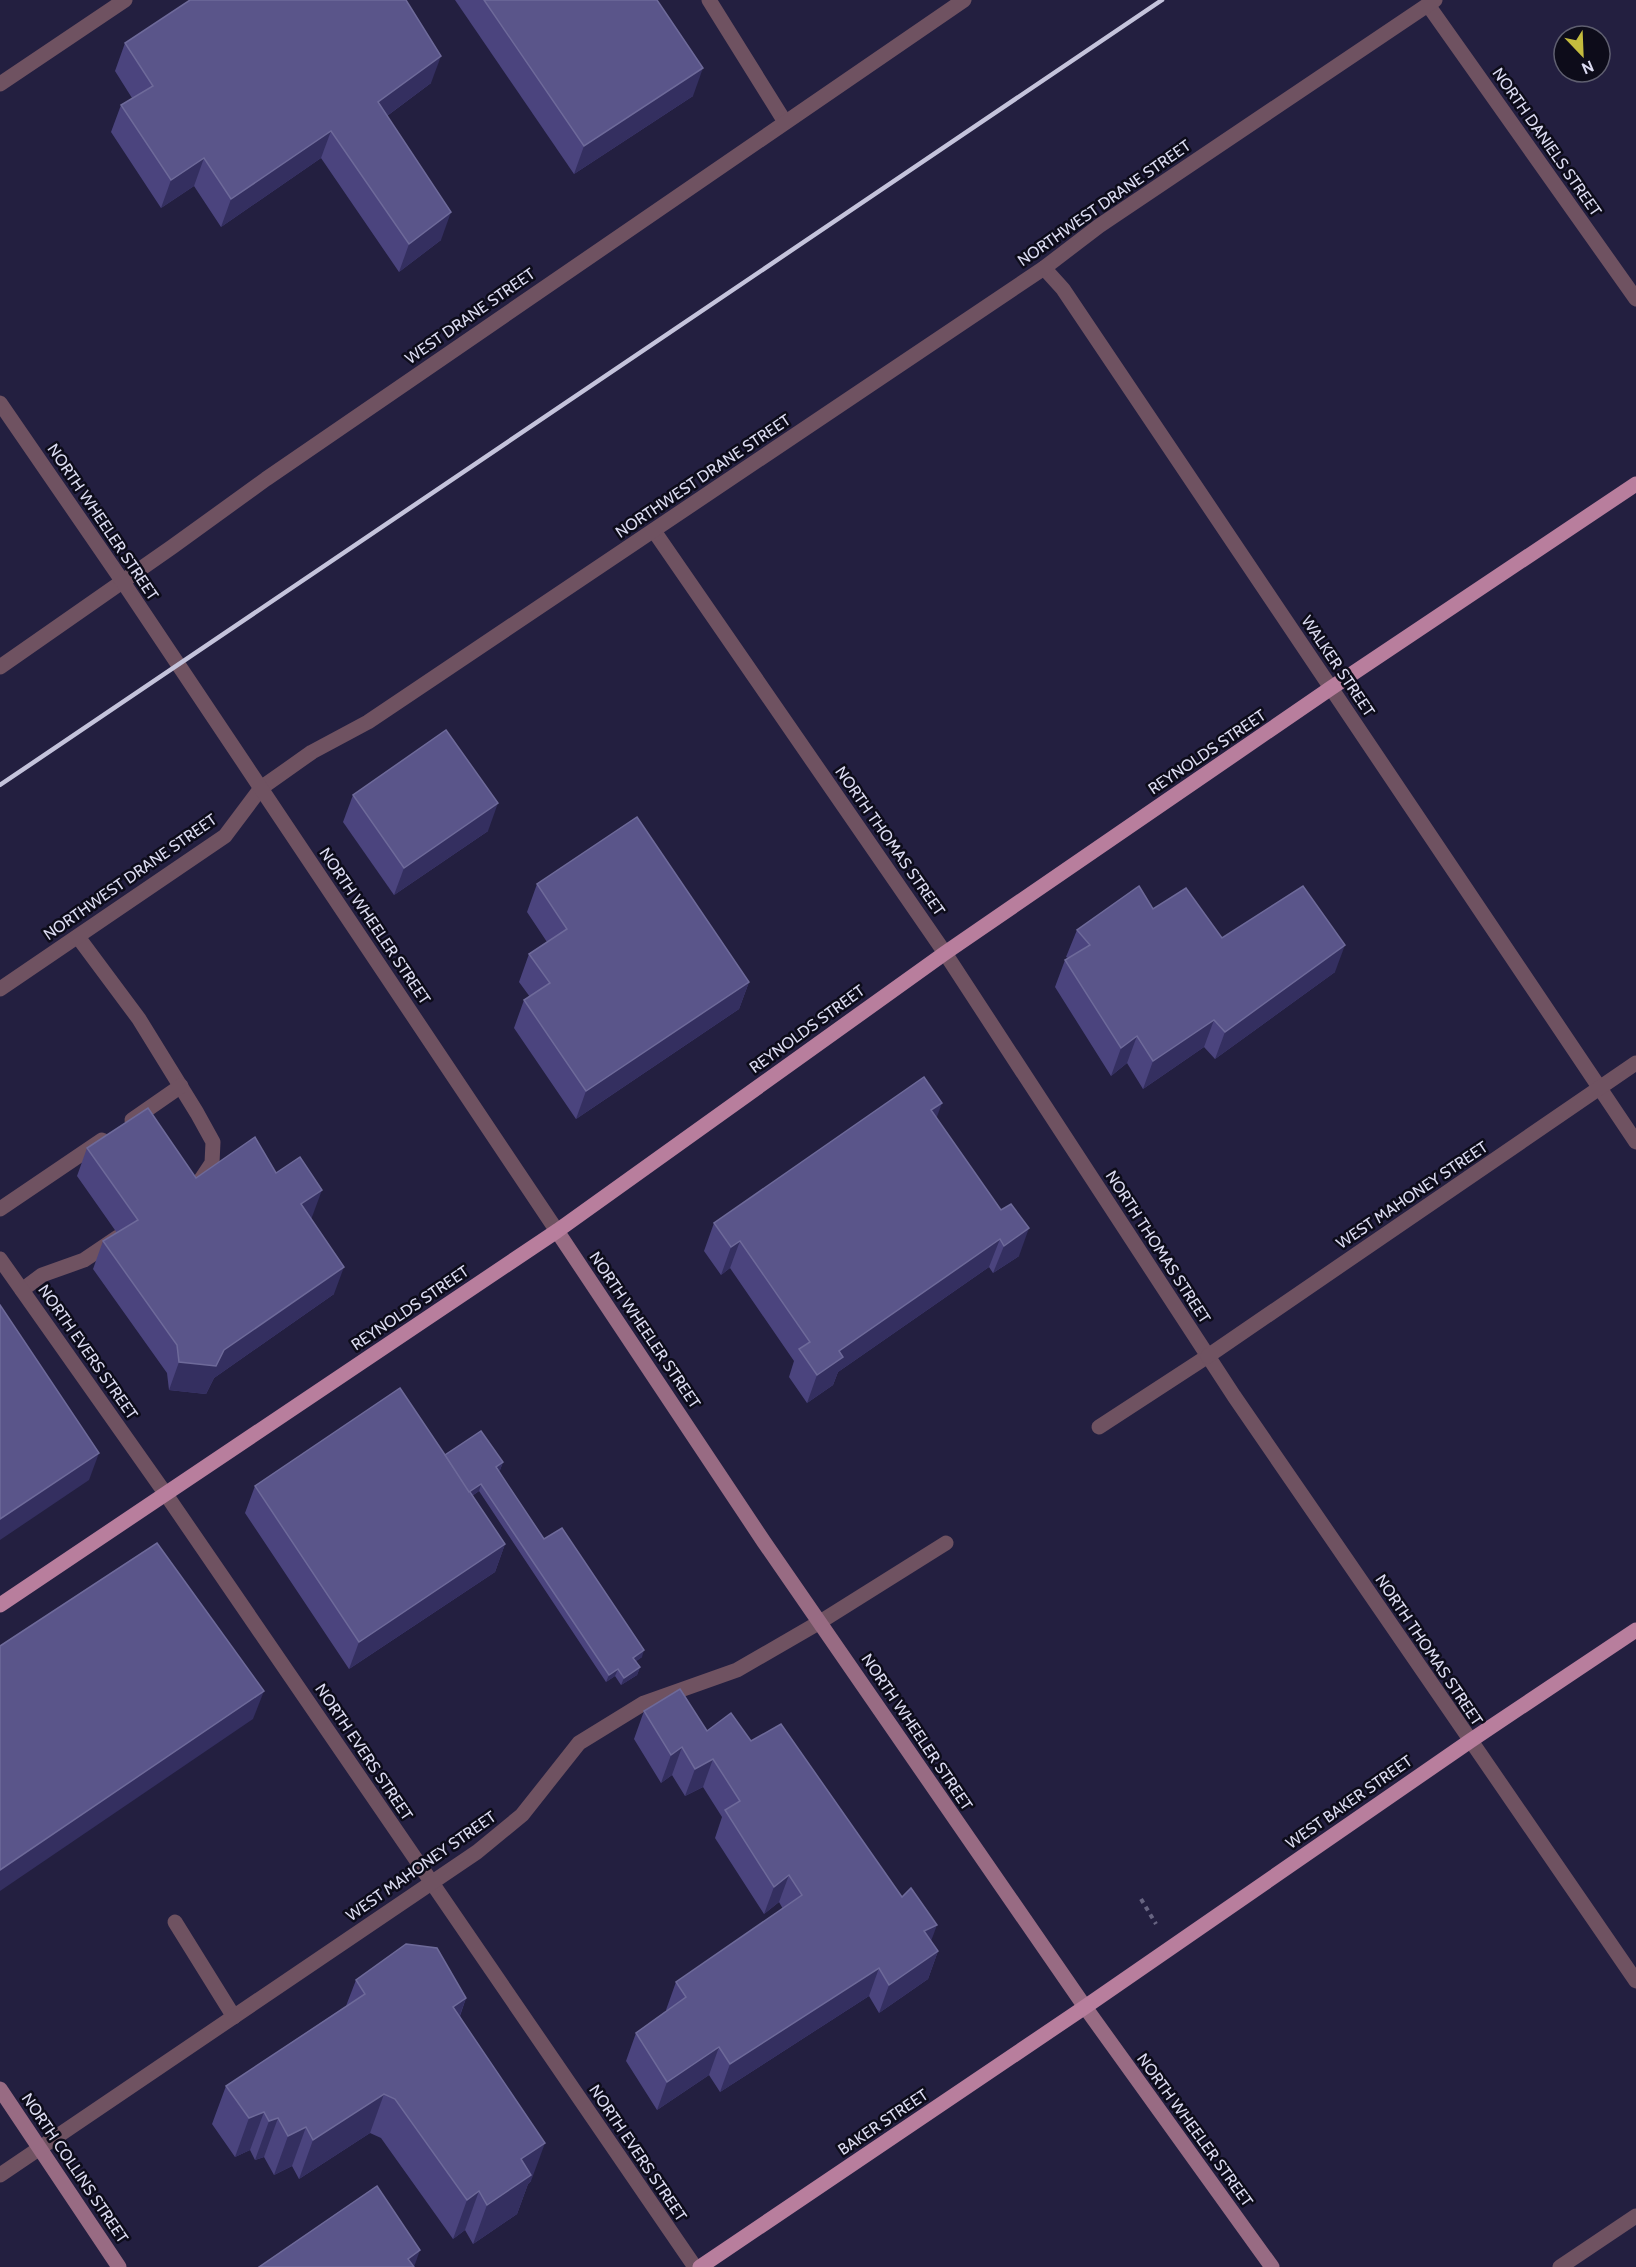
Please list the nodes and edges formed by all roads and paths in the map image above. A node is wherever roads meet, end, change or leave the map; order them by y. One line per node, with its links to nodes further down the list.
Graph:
1 (125, 0): 5 (street)
2 (709, 0): 6 (street)
3 (964, 0): 6 (street, WEST DRANE STREET)
4 (1431, 2): 7 (street, NORTHWEST DRANE STREET); 8 (street, NORTH DANIELS STREET)
5 (0, 84)
6 (785, 122): 12 (street, WEST DRANE STREET)
7 (1044, 268): 11 (street, NORTHWEST DRANE STREET); 14 (street, WALKER STREET)
8 (1636, 299)
9 (0, 403): 12 (street, NORTH WHEELER STREET)
10 (1636, 484): 14 (main road, REYNOLDS STREET)
11 (654, 531): 15 (street, NORTHWEST DRANE STREET); 17 (street, NORTH THOMAS STREET)
12 (123, 582): 13 (street, WEST DRANE STREET); 15 (street, NORTH WHEELER STREET)
13 (0, 667)
14 (1332, 688): 17 (main road, REYNOLDS STREET); 21 (street, WALKER STREET)
15 (261, 788): 16 (street, NORTHWEST DRANE STREET); 25 (street, NORTH WHEELER STREET)
16 (78, 937): 18 (street, NORTHWEST DRANE STREET); 20 (street)
17 (945, 953): 25 (main road, REYNOLDS STREET); 29 (street, NORTH THOMAS STREET)
18 (0, 989)
19 (1636, 1063): 21 (street, WEST MAHONEY STREET)
20 (181, 1086): 23 (street); 24 (street)
21 (1599, 1087): 22 (street, WALKER STREET); 29 (street, WEST MAHONEY STREET)
22 (1636, 1142)
23 (186, 1191)
24 (0, 1209)
25 (557, 1231): 31 (main road, REYNOLDS STREET); 34 (main road, NORTH WHEELER STREET)
26 (120, 1235): 28 (street)
27 (0, 1259): 28 (street, NORTH EVERS STREET)
28 (22, 1290): 31 (street, NORTH EVERS STREET)
29 (1208, 1356): 30 (street, WEST MAHONEY STREET); 36 (street, NORTH THOMAS STREET)
30 (1099, 1427)
31 (165, 1493): 33 (main road, REYNOLDS STREET); 37 (street, NORTH EVERS STREET)
32 (946, 1543): 34 (street, WEST MAHONEY STREET)
33 (0, 1605)
34 (820, 1622): 37 (street, WEST MAHONEY STREET); 40 (main road, NORTH WHEELER STREET)
35 (1636, 1630): 36 (main road, WEST BAKER STREET)
36 (1470, 1741): 39 (street, NORTH THOMAS STREET); 40 (main road, WEST BAKER STREET)
37 (432, 1883): 41 (street, WEST MAHONEY STREET); 47 (street, NORTH EVERS STREET)
38 (175, 1922): 41 (street)
39 (1636, 1981)
40 (1085, 2007): 48 (main road, BAKER STREET); 49 (main road, NORTH WHEELER STREET)
41 (234, 2017): 43 (street, WEST MAHONEY STREET)
42 (0, 2089): 43 (main road, NORTH COLLINS STREET)
43 (40, 2148): 44 (street, WEST MAHONEY STREET); 46 (main road, NORTH COLLINS STREET)
44 (0, 2175)
45 (1636, 2216): 50 (street)
46 (119, 2267)
47 (695, 2267)
48 (700, 2267)
49 (1272, 2267)
50 (1560, 2267)

